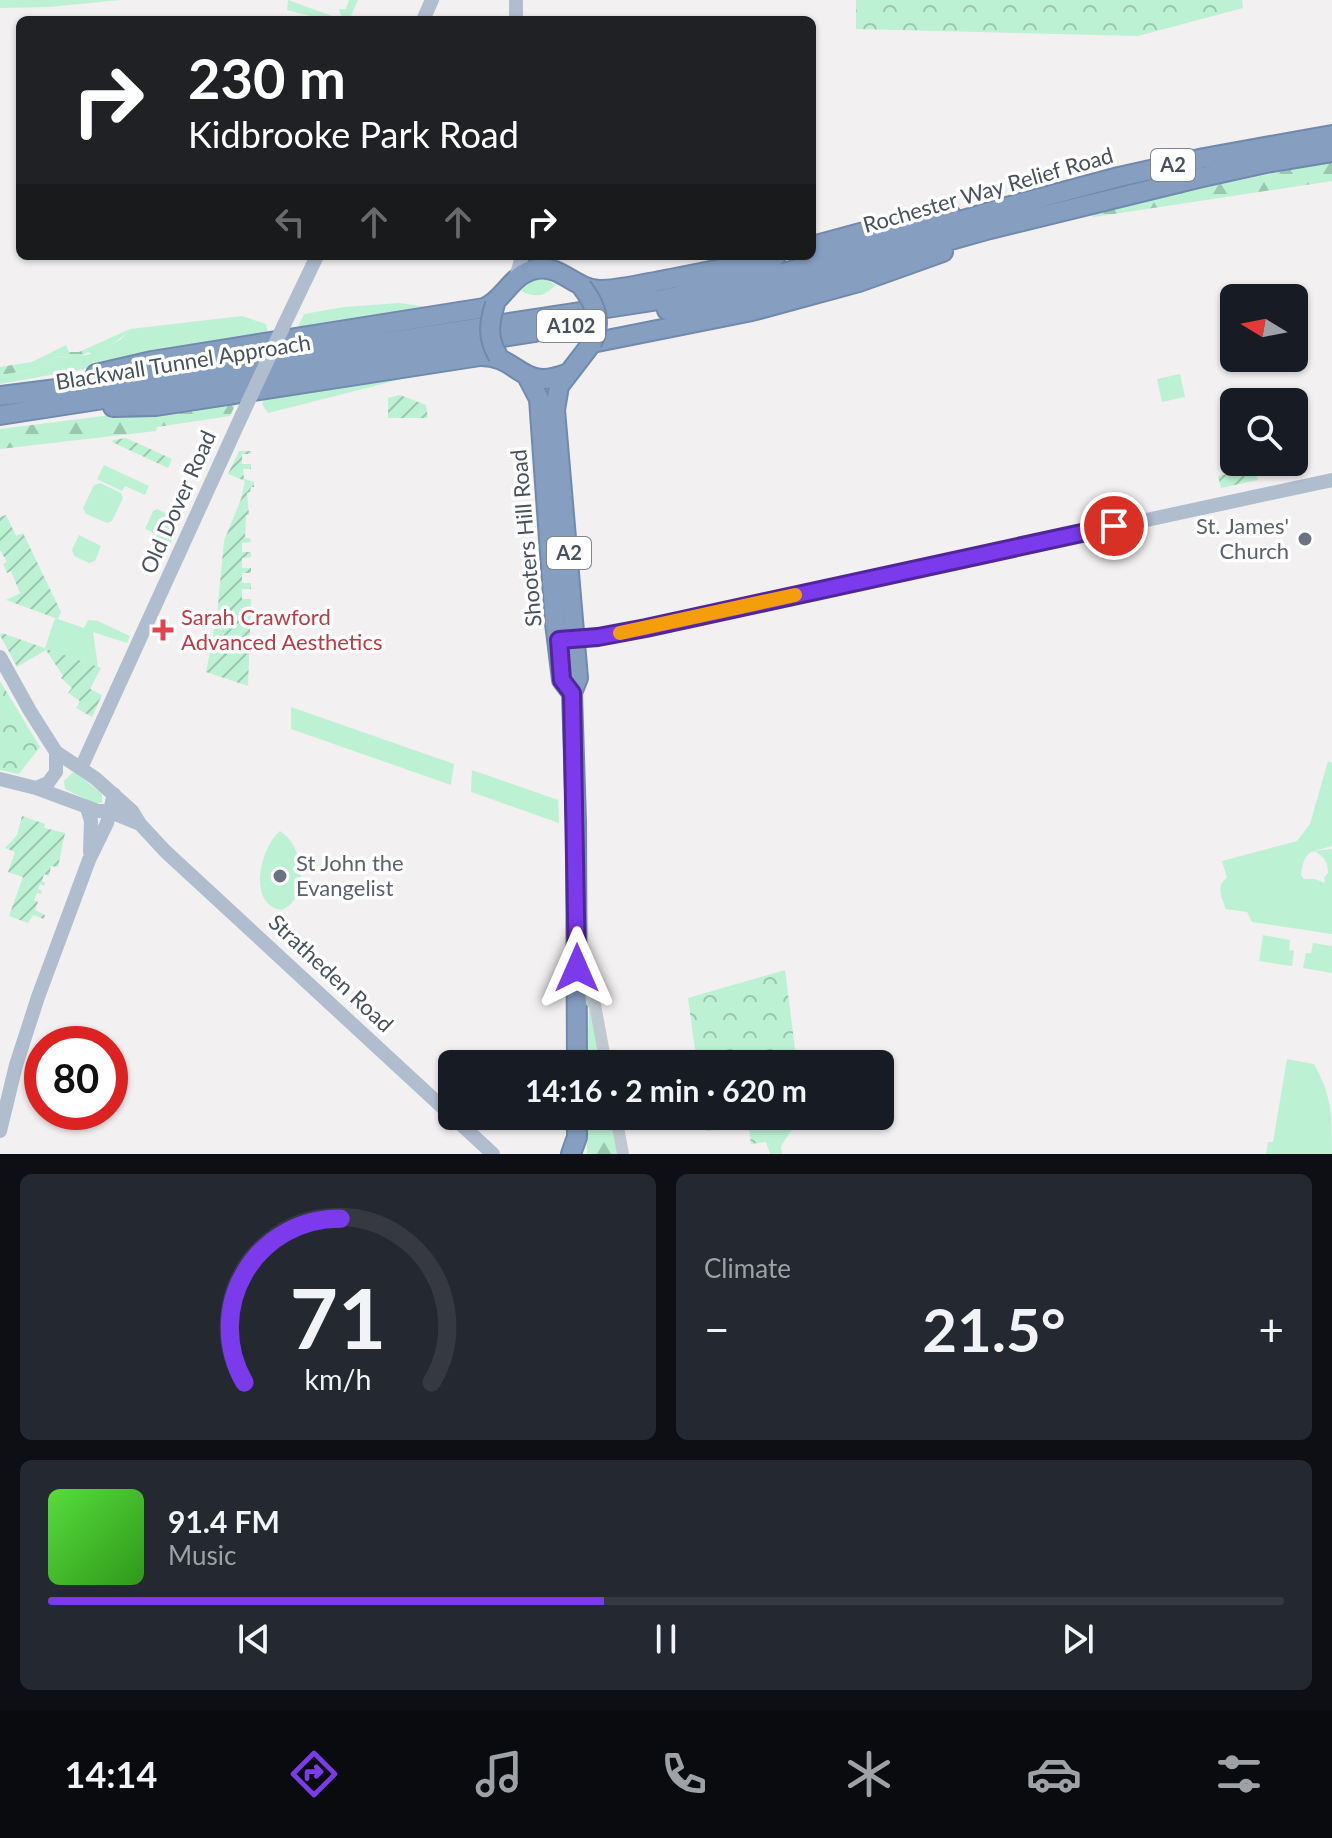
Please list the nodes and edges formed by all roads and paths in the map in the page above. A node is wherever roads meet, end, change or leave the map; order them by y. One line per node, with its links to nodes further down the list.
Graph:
1 (1332, 135): 3 (highway, Rochester Way Relief Road / A2)
2 (1332, 152): 3 (highway, Rochester Way Relief Road / A2)
3 (1019, 213): 4 (highway, A2); 12 (highway, A2); 13 (highway, Rochester Way Relief Road / A102); 13 (highway, Rochester Way Relief Road / A102)
4 (816, 245)
5 (315, 260): 25 (main road, Old Dover Road, bridge)
6 (521, 260): 9 (main road)
7 (758, 260): 10 (highway)
8 (546, 262): 9 (highway); 10 (highway)
9 (516, 278): 11 (highway)
10 (582, 287): 12 (highway, bridge)
11 (495, 304): 14 (highway, bridge); 18 (highway)
12 (592, 343): 15 (highway, A2)
13 (376, 350): 18 (highway, A102)
14 (498, 356): 16 (highway); 18 (highway)
15 (566, 374): 16 (highway); 19 (highway, Shooters Hill Road / A2)
16 (528, 378): 19 (highway, Shooters Hill Road / A2)
17 (0, 396): 18 (highway, A102)
18 (21, 402): 20 (highway, A102)
19 (547, 411): 22 (highway, Shooters Hill Road / A2)
20 (0, 415)
21 (1332, 480): 22 (main road)
22 (568, 639): 33 (highway, Shooters Hill Road / A2)
23 (0, 657): 24 (main road)
24 (56, 752): 25 (main road); 27 (main road)
25 (81, 768): 28 (main road)
26 (0, 779): 27 (main road, Stratheden Road)
27 (36, 788): 29 (main road, Stratheden Road)
28 (114, 794): 30 (main road); 31 (main road)
29 (87, 808): 30 (main road, Stratheden Road); 32 (main road)
30 (108, 811): 31 (main road, Stratheden Road); 32 (main road)
31 (136, 818): 38 (main road, Stratheden Road)
32 (89, 860): 37 (main road)
33 (577, 997): 34 (highway, Shooters Hill Road / A2); 35 (street)
34 (577, 1050)
35 (603, 1050)
36 (619, 1130): 39 (street)
37 (0, 1131)
38 (493, 1154)
39 (623, 1154)

